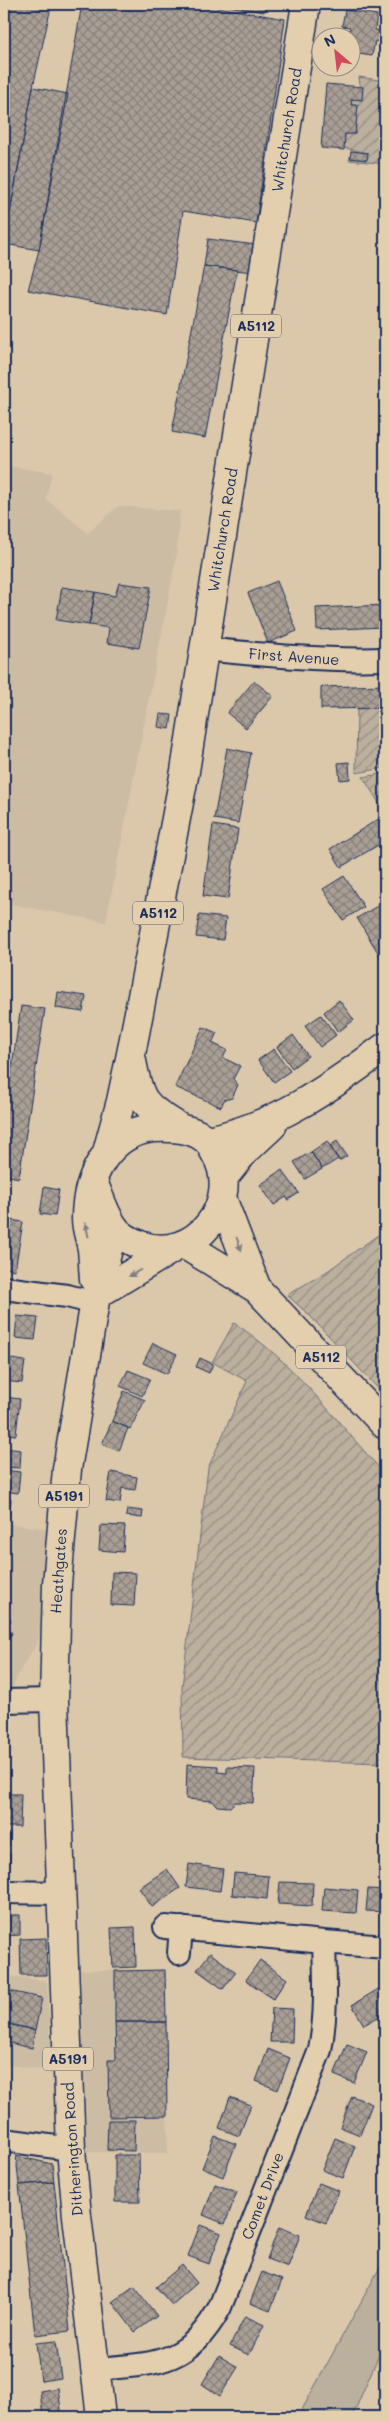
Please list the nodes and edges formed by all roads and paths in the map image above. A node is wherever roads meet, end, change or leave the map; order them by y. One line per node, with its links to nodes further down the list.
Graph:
1 (306, 4): 2 (main road, Whitchurch Road / A5112)
2 (203, 649): 3 (street, First Avenue); 5 (main road, Whitchurch Road / A5112)
3 (385, 659)
4 (385, 1047): 6 (main road)
5 (131, 1054): 7 (main road, Whitchurch Road / A5112); 9 (main road, Whitchurch Road / A5112)
6 (282, 1116): 8 (main road); 11 (main road)
7 (180, 1128): 8 (main road, A5112); 9 (main road, A5112)
8 (208, 1140): 11 (main road, A5112)
9 (107, 1152): 10 (main road, A5112)
10 (93, 1181): 12 (main road, A5112); 16 (main road, A5191, one-way to 10)
11 (223, 1188): 13 (main road); 15 (main road, A5112, one-way to 15)
12 (114, 1227): 13 (main road, A5112); 16 (main road, Heathgates / A5191)
13 (179, 1247): 15 (main road, A5112); 16 (main road, one-way to 16)
14 (4, 1288): 16 (street)
15 (256, 1289): 17 (main road, A5112)
16 (95, 1299): 18 (main road, Heathgates / A5191)
17 (385, 1425)
18 (54, 1700): 19 (street); 21 (main road, Ditherington Road / A5191)
19 (4, 1701)
20 (4, 1892): 21 (street)
21 (62, 1893): 26 (main road, Ditherington Road / A5191)
22 (324, 1942): 23 (street); 24 (street); 27 (street, Comet Drive)
23 (385, 1946)
24 (179, 1953)
25 (4, 2140): 26 (street)
26 (71, 2149): 27 (main road, Ditherington Road / A5191)
27 (96, 2369): 28 (main road, Ditherington Road / A5191)
28 (101, 2417)

